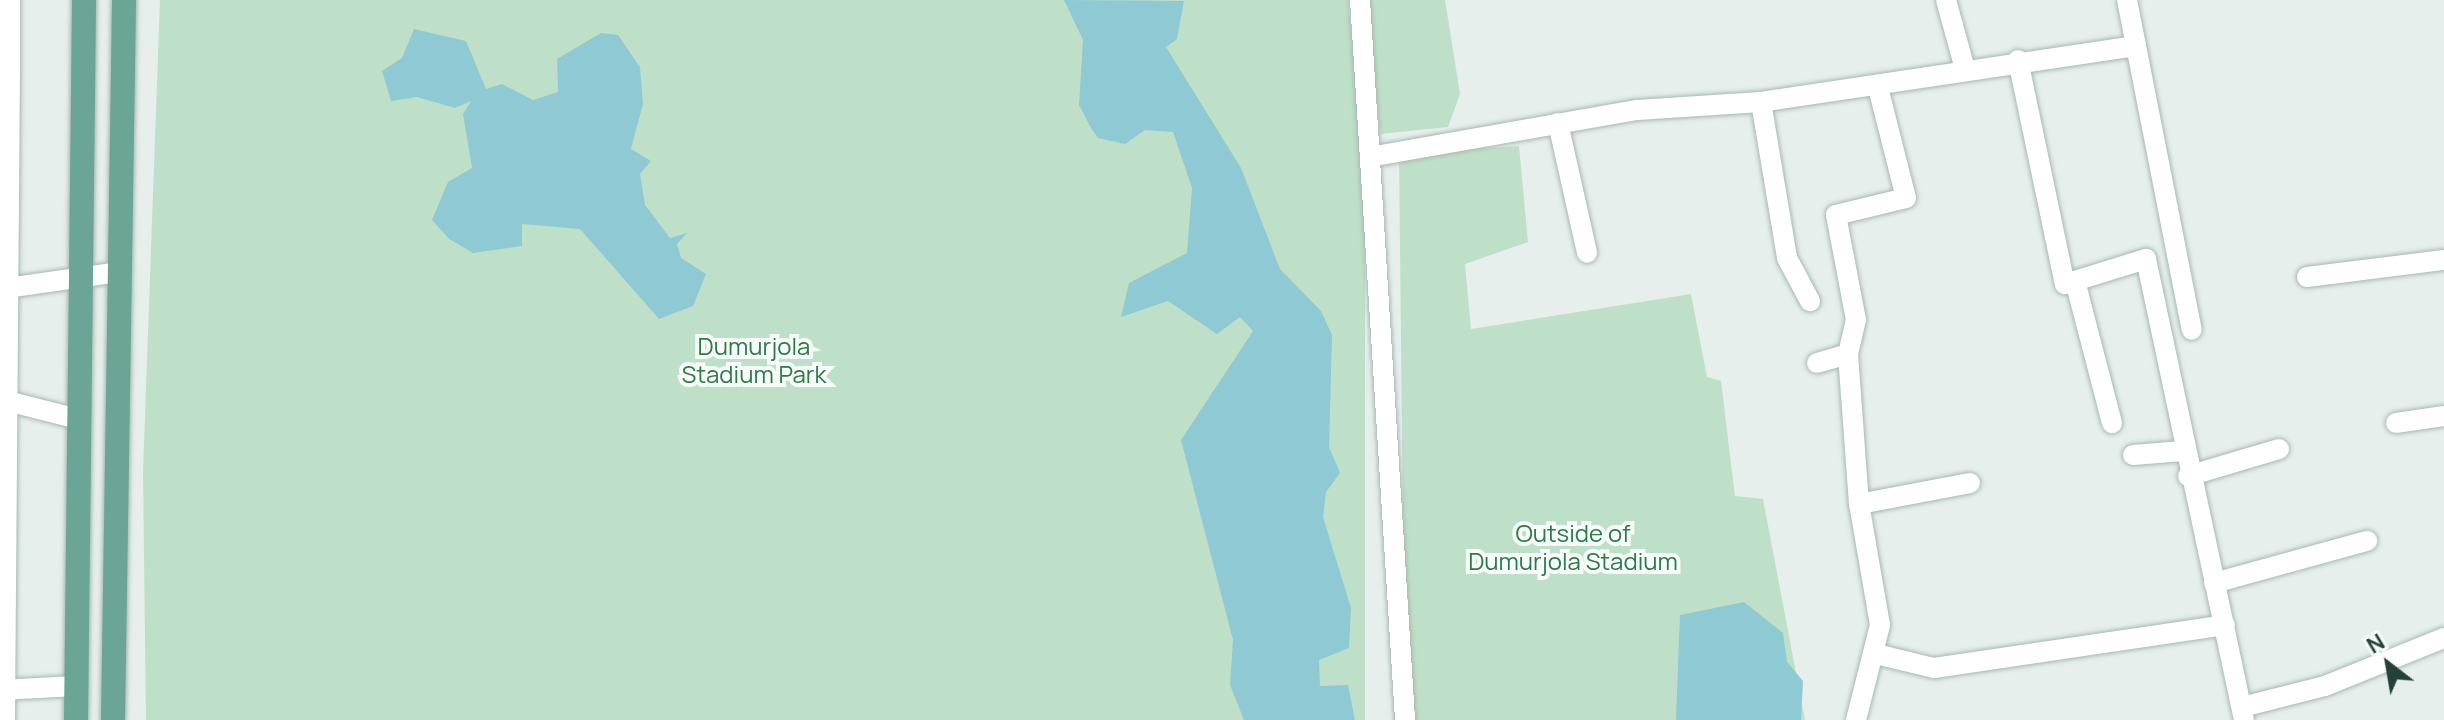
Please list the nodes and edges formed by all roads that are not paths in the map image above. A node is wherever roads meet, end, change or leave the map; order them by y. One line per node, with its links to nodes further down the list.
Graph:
1 (10, 0): 9 (street)
2 (84, 0): 18 (main road)
3 (124, 0): 17 (main road)
4 (1360, 0): 14 (street)
5 (1946, 0): 10 (street)
6 (2127, 0): 7 (street)
7 (2136, 46): 8 (street); 23 (street)
8 (2018, 60): 10 (street); 20 (street)
9 (5, 66): 21 (street)
10 (1965, 69): 11 (street)
11 (1878, 87): 12 (street); 24 (street)
12 (1761, 102): 13 (street); 22 (street)
13 (1558, 123): 14 (street); 15 (street)
14 (1375, 156): 50 (street)
15 (1587, 253)
16 (2444, 260): 19 (street)
17 (119, 272): 18 (street); 49 (main road)
18 (80, 274): 21 (street); 28 (main road)
19 (2307, 277)
20 (2075, 281): 29 (street); 33 (street)
21 (3, 289): 26 (street)
22 (1810, 301)
23 (2192, 330)
24 (1848, 354): 25 (street); 37 (street)
25 (1817, 363)
26 (3, 400): 28 (street); 31 (street)
27 (2444, 416): 30 (street)
28 (78, 419): 44 (main road)
29 (2112, 423)
30 (2396, 423)
31 (1, 448): 39 (street)
32 (2279, 449): 35 (street)
33 (2183, 451): 34 (street); 35 (street)
34 (2133, 455)
35 (2188, 476): 40 (street)
36 (1970, 483): 37 (street)
37 (1859, 504): 43 (street)
38 (2367, 541): 40 (street)
39 (2, 545): 45 (street)
40 (2214, 583): 41 (street)
41 (2225, 625): 43 (street); 46 (street)
42 (2444, 638): 46 (street)
43 (1876, 654): 51 (street)
44 (76, 686): 45 (street); 48 (main road)
45 (2, 690): 47 (street)
46 (2243, 714)
47 (5, 720)
48 (76, 720)
49 (113, 720)
50 (1405, 720)
51 (1856, 720)

